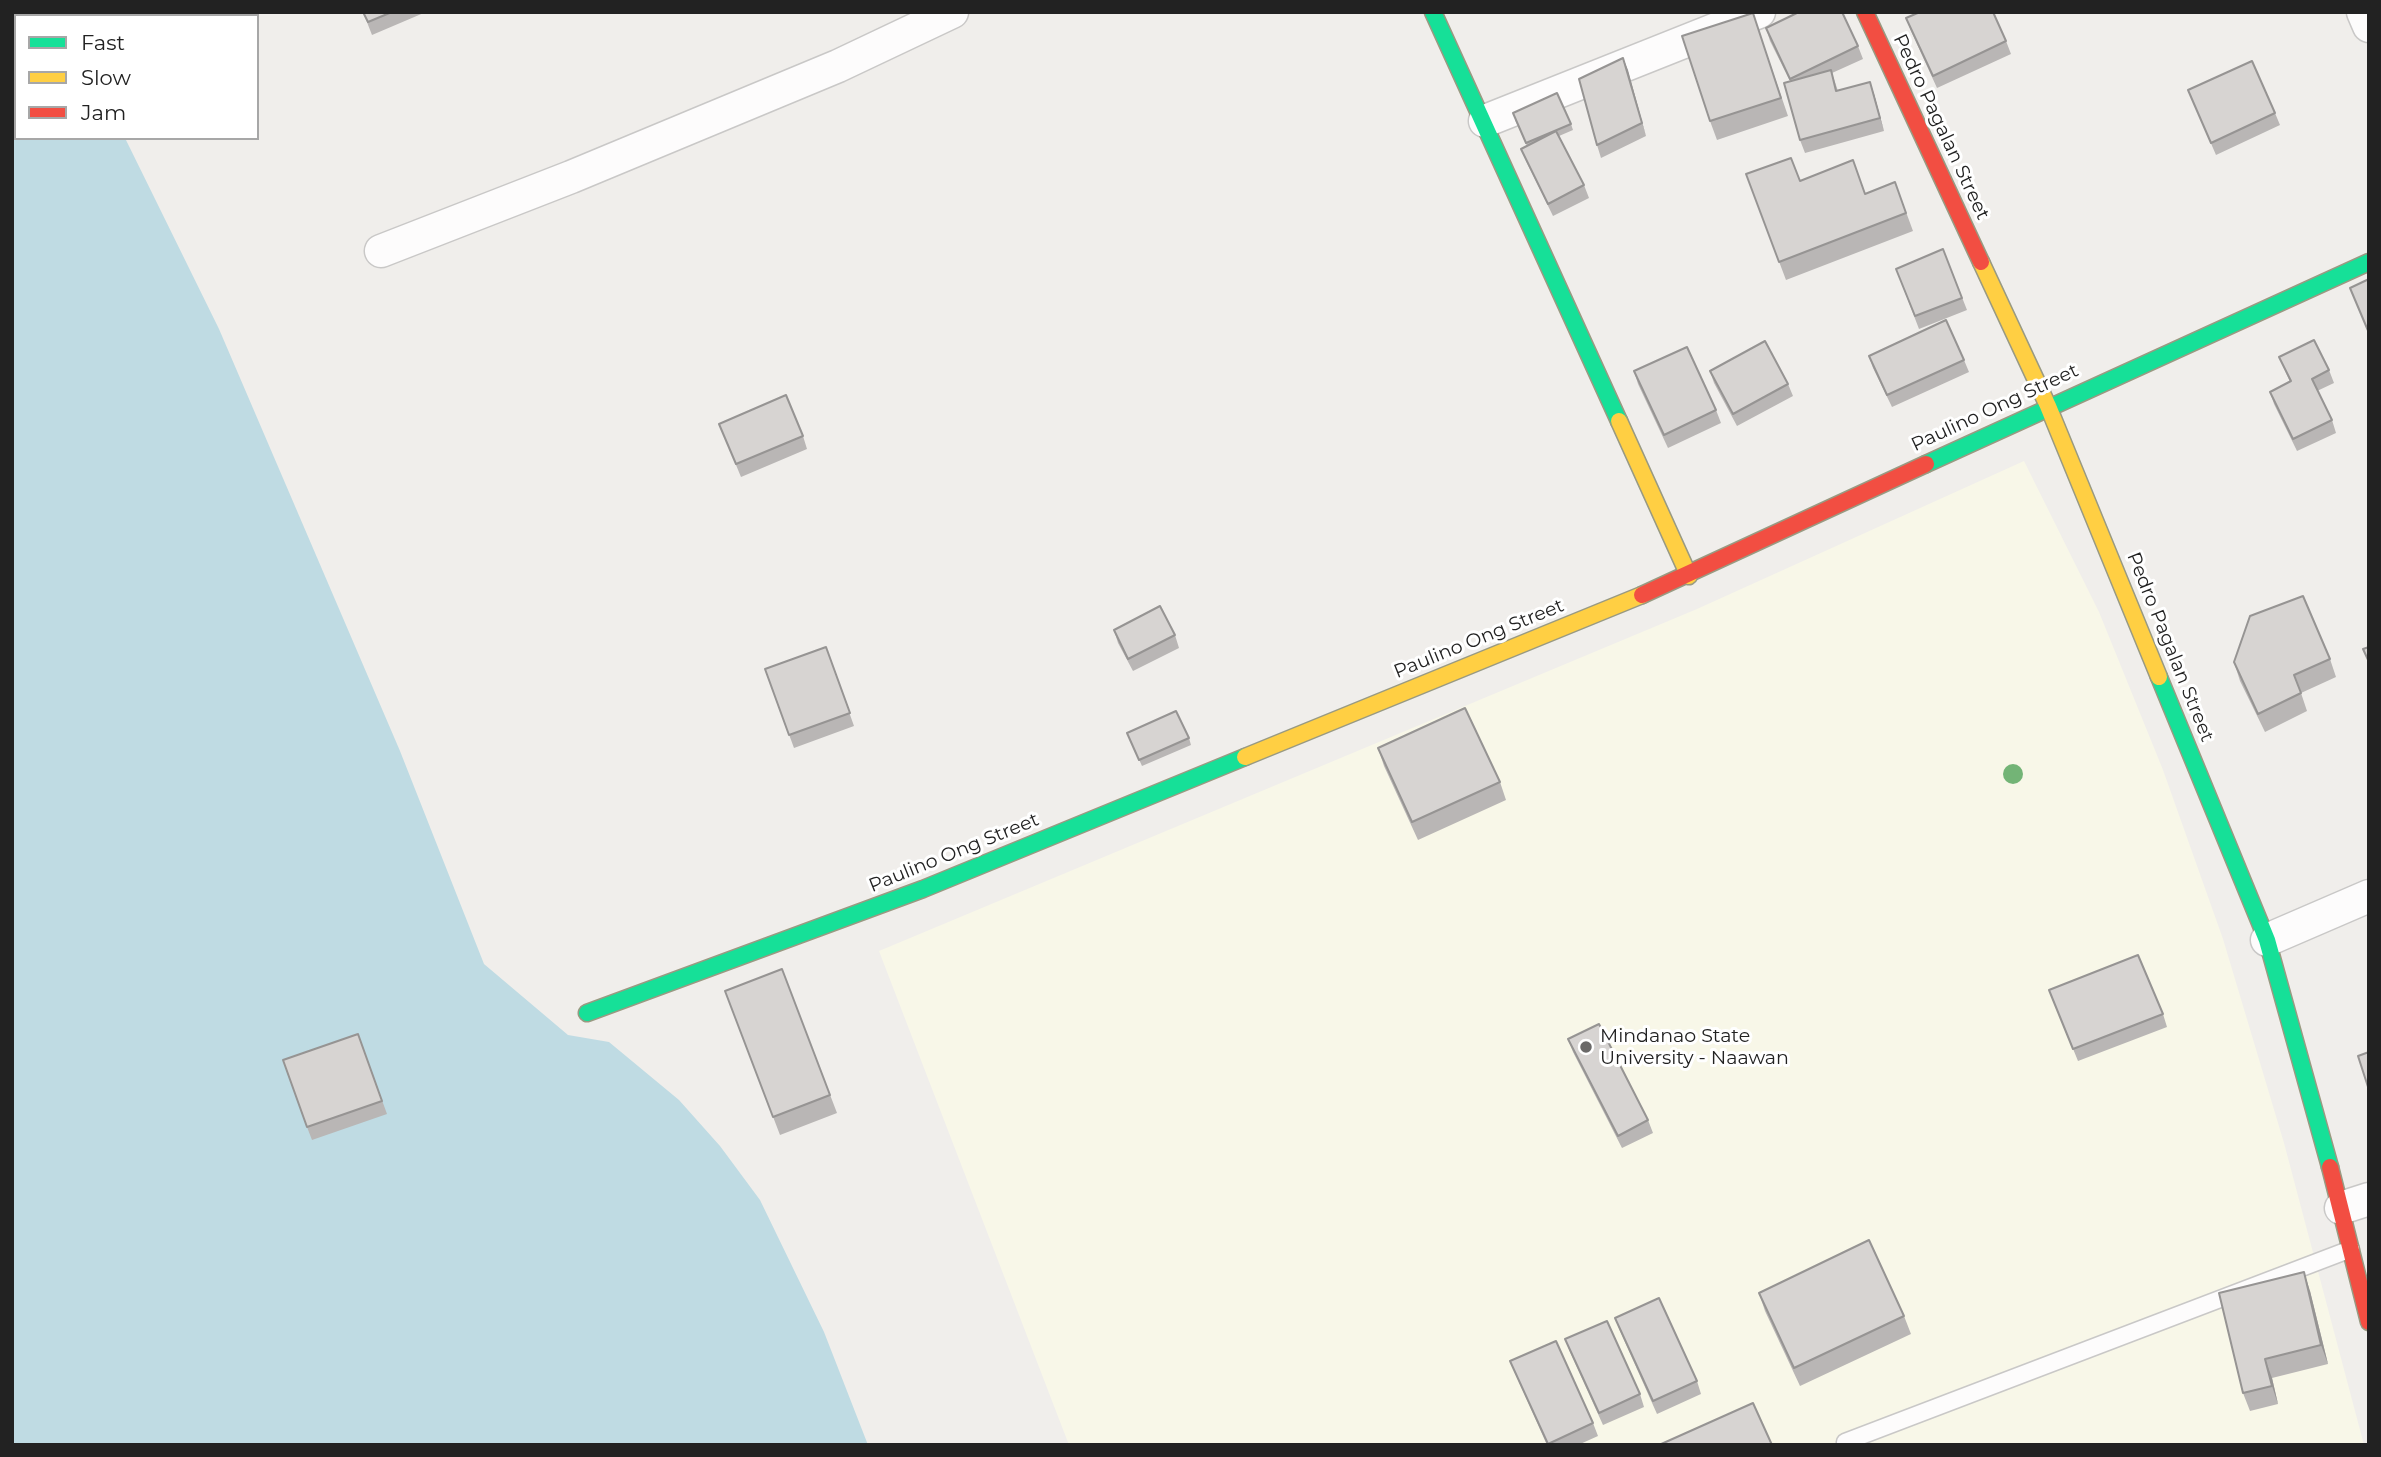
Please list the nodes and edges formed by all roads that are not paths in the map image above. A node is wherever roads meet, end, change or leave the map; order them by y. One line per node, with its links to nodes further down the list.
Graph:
1 (952, 12): 8 (street)
2 (1433, 12): 7 (street)
3 (1759, 12): 7 (street)
4 (1865, 12): 10 (street, Pedro Pagalan Street)
5 (2363, 12): 6 (street)
6 (2369, 26)
7 (1485, 121): 11 (street)
8 (381, 251)
9 (2369, 262): 10 (street, Paulino Ong Street)
10 (2048, 406): 11 (street, Paulino Ong Street); 13 (street, Pedro Pagalan Street)
11 (1689, 576): 14 (street, Paulino Ong Street)
12 (2369, 896): 13 (street)
13 (2267, 940): 15 (street, Pedro Pagalan Street)
14 (587, 1013)
15 (2355, 1204): 16 (street, Pedro Pagalan Street)
16 (2351, 1249): 17 (street, Pedro Pagalan Street); 18 (lane)
17 (2369, 1322)
18 (1845, 1443)

